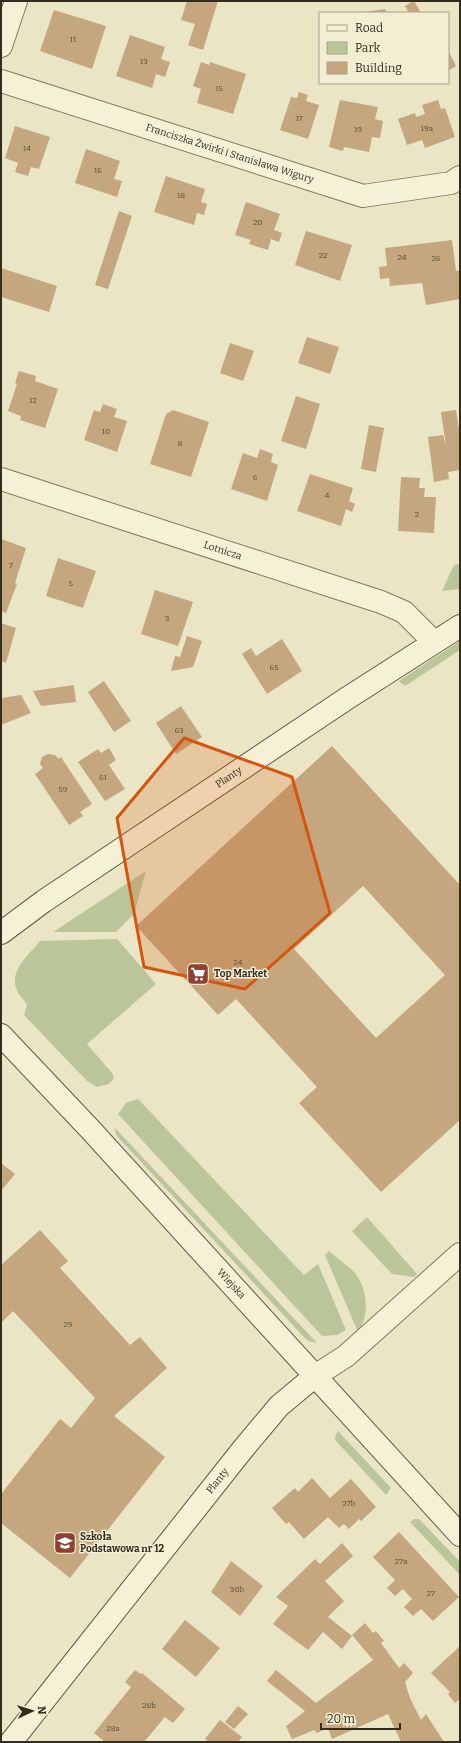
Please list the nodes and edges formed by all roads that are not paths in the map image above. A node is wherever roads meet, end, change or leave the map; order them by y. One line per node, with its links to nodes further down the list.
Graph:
1 (16, 1): 2 (street)
2 (1, 46)
3 (1, 81): 4 (street, Franciszka Żwirki i Stanisława Wigury)
4 (460, 177)
5 (1, 479): 7 (street, Lotnicza)
6 (460, 626): 7 (street, Planty)
7 (434, 642): 8 (street, Planty)
8 (1, 933)
9 (1, 1035): 11 (street, Wiejska)
10 (460, 1254): 11 (street, Planty)
11 (315, 1376): 12 (street, Wiejska); 13 (street, Planty)
12 (460, 1535)
13 (11, 1742)

